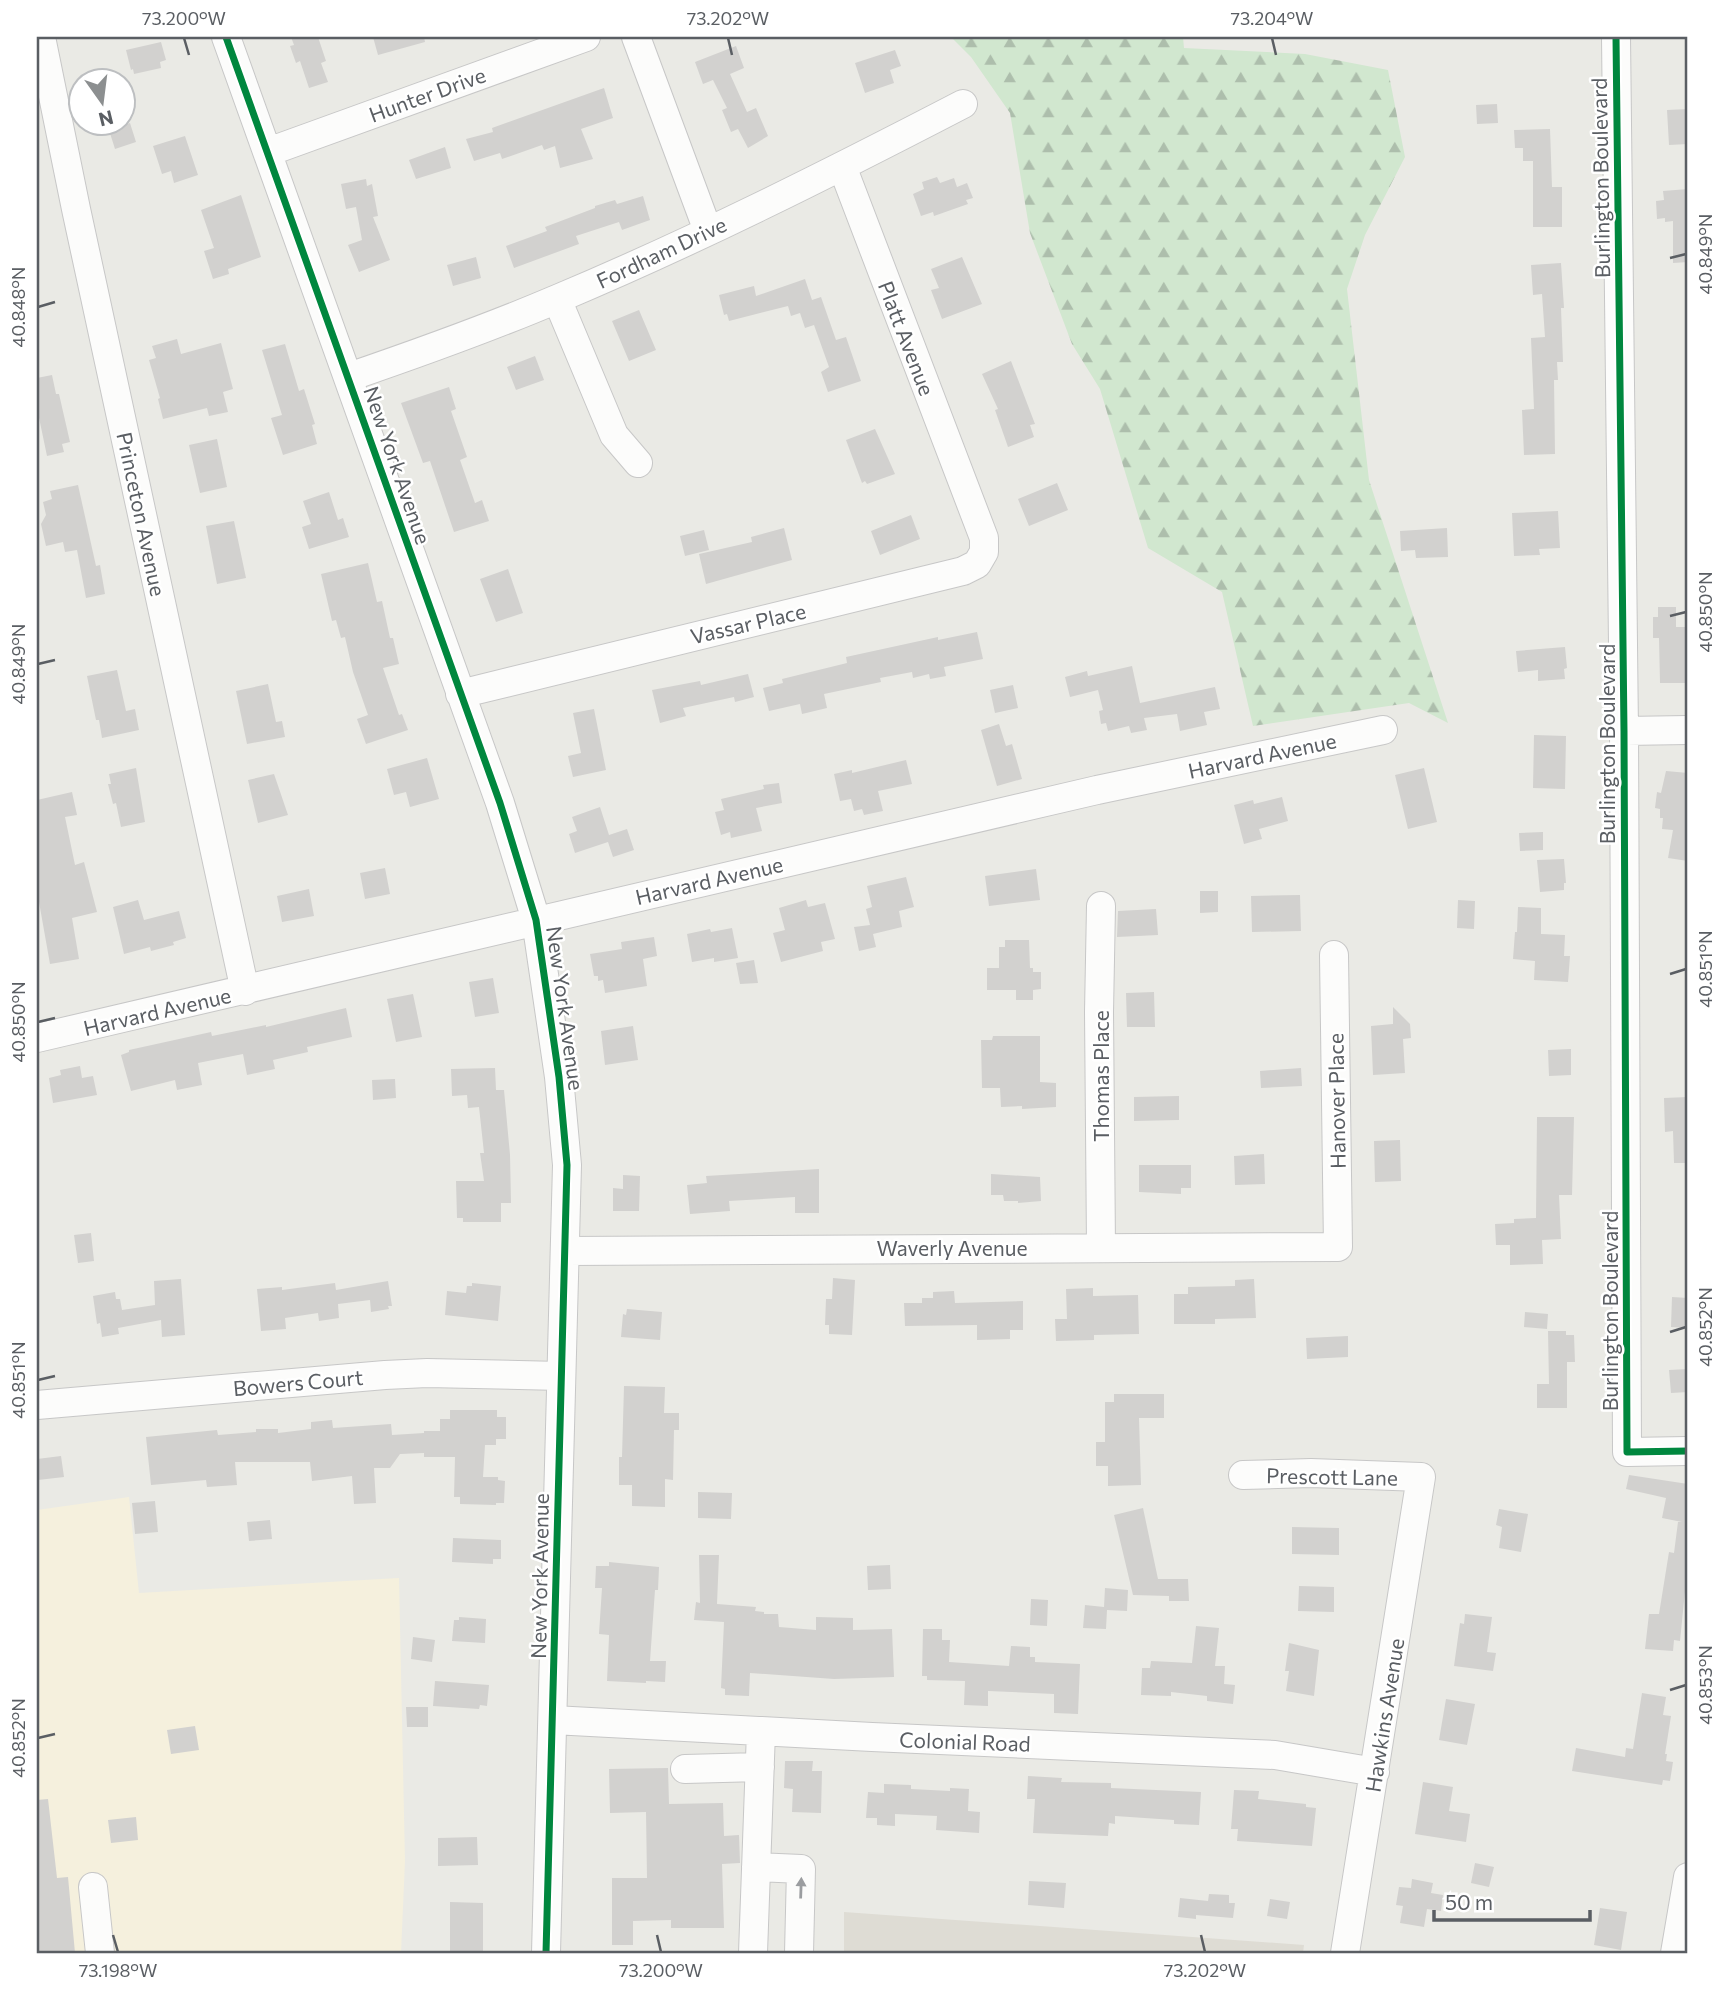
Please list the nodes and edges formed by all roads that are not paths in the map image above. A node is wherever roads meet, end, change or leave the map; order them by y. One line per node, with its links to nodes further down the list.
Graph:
1 (41, 37): 21 (street, Princeton Avenue)
2 (226, 37): 7 (street, New York Avenue)
3 (586, 37): 7 (street, Hunter Drive)
4 (636, 37): 9 (street)
5 (1616, 37): 16 (street, Burlington Boulevard)
6 (963, 104): 8 (street, Fordham Drive)
7 (268, 152): 11 (street, New York Avenue)
8 (842, 166): 9 (street, Fordham Drive); 13 (street, Platt Avenue)
9 (708, 230): 10 (street, Fordham Drive)
10 (557, 299): 11 (street, Fordham Drive); 12 (street)
11 (349, 377): 14 (street, New York Avenue)
12 (638, 463)
13 (974, 509): 14 (street, Vassar Place)
14 (460, 694): 19 (street, New York Avenue)
15 (1383, 730): 19 (street, Harvard Avenue)
16 (1624, 730): 17 (street); 28 (street, Burlington Boulevard)
17 (1688, 730)
18 (1101, 906): 23 (street, Thomas Place)
19 (536, 920): 21 (street, Harvard Avenue); 25 (street, New York Avenue)
20 (1334, 955): 24 (street, Hanover Place)
21 (245, 991): 22 (street, Harvard Avenue)
22 (37, 1038)
23 (1101, 1247): 24 (street, Waverly Avenue); 25 (street, Waverly Avenue)
24 (1338, 1247)
25 (566, 1251): 26 (street, New York Avenue)
26 (561, 1376): 27 (street, Bowers Court); 31 (street, New York Avenue)
27 (37, 1405)
28 (1688, 1451)
29 (1243, 1475): 30 (street, Prescott Lane)
30 (1421, 1477): 35 (street, Hawkins Avenue)
31 (553, 1720): 32 (street, Colonial Road); 40 (street, New York Avenue)
32 (761, 1731): 33 (street); 35 (street, Colonial Road)
33 (760, 1767): 34 (street); 36 (street)
34 (685, 1769)
35 (1375, 1772): 43 (street, Hawkins Avenue)
36 (756, 1867): 41 (street); 42 (street, one-way to 36)
37 (1688, 1877): 44 (street)
38 (93, 1887): 39 (street)
39 (100, 1953)
40 (546, 1953)
41 (753, 1953)
42 (799, 1953)
43 (1345, 1953)
44 (1675, 1953)

